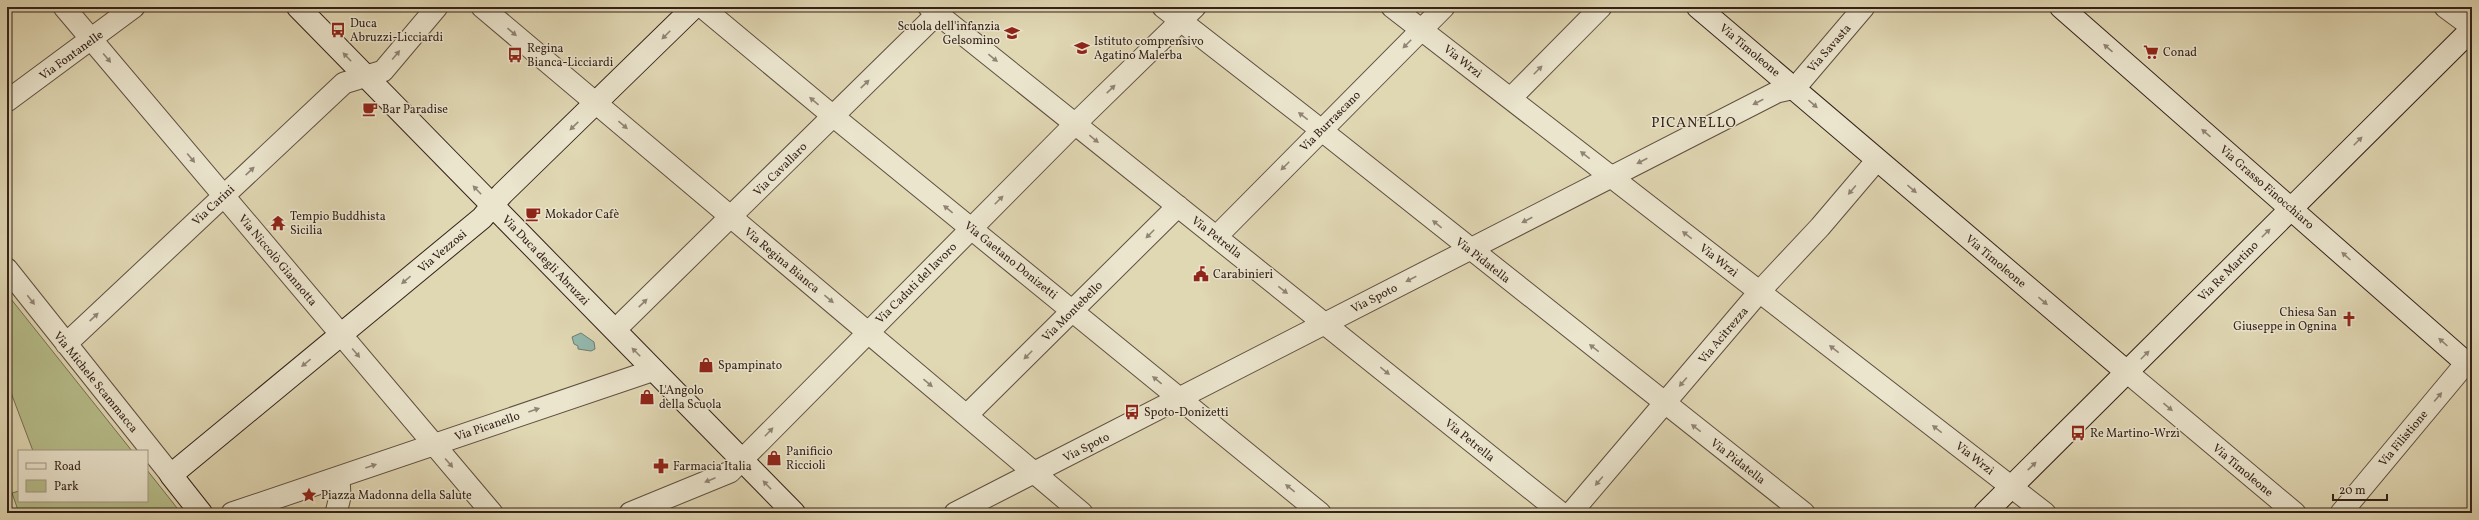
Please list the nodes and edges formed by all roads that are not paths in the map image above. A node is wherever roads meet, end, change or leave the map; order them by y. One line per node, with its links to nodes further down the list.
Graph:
1 (64, 7): 20 (street, Via Niccolò Giannotta)
2 (134, 7): 20 (street, Via Fontanelle)
3 (298, 7): 21 (street, Via Duca degli Abruzzi, one-way to 3)
4 (437, 7): 21 (street, Via Carini, one-way to 4)
5 (482, 7): 25 (street, Via Regina Bianca, one-way to 25)
6 (694, 7): 25 (street, Via Vezzosi, one-way to 25)
7 (702, 7): 26 (street, Via Gaetano Donizetti, one-way to 7)
8 (1163, 7): 17 (street, Via Pidatella)
9 (1392, 7): 19 (street, Via Wrzì)
10 (1444, 7): 19 (street, Via Burrascano)
11 (1601, 7): 23 (street, one-way to 11)
12 (1698, 7): 22 (street, Via Timoleone)
13 (1864, 7): 22 (street, Via Savasta)
14 (2061, 7): 34 (street, Via Grasso Finocchiaro, one-way to 14)
15 (2445, 7): 18 (street)
16 (937, 9): 26 (street, Via Cavallaro, one-way to 16); 27 (street, Via Petrella, one-way to 27)
17 (1188, 14): 27 (street, Via Caduti del lavoro, one-way to 17); 28 (street, Via Pidatella, one-way to 17)
18 (2472, 28): 34 (street, Via Re Martino, one-way to 18)
19 (1422, 29): 23 (street, Via Wrzì); 28 (street, Via Burrascano, one-way to 28)
20 (92, 40): 24 (street, Via Fontanelle); 31 (street, Via Niccolò Giannotta, one-way to 31)
21 (366, 76): 31 (street, Via Carini, one-way to 21); 32 (street, Via Duca degli Abruzzi, one-way to 21)
22 (1794, 88): 29 (street, Via Timoleone, one-way to 29); 30 (street, Via Spoto, one-way to 30)
23 (1511, 98): 30 (street, Via Wrzì, one-way to 23)
24 (7, 102)
25 (597, 103): 32 (street, Via Vezzosi, one-way to 32); 35 (street, Via Regina Bianca, one-way to 35)
26 (832, 116): 35 (street, Via Cavallaro); 36 (street, Via Gaetano Donizetti, one-way to 26)
27 (1074, 124): 33 (street, Via Petrella, one-way to 33); 36 (street, Via Caduti del lavoro, one-way to 27)
28 (1321, 130): 37 (street, Via Burrascano, one-way to 37); 38 (street, Via Pidatella, one-way to 28)
29 (1877, 160): 40 (street, Via Acitrezza, one-way to 40); 49 (street, Via Timoleone, one-way to 49)
30 (1612, 176): 38 (street, Via Spoto, one-way to 38); 40 (street, Via Wrzì, one-way to 30)
31 (223, 196): 45 (street, Via Niccolò Giannotta); 46 (street, Via Carini, one-way to 31)
32 (492, 206): 43 (street, Via Duca degli Abruzzi); 45 (street, Via Vezzosi, one-way to 45)
33 (1178, 206): 37 (street, Via Petrella); 41 (street, Via Montebello, one-way to 41)
34 (2291, 208): 47 (street, Via Grasso Finocchiaro, one-way to 34); 49 (street, Via Re Martino, one-way to 34)
35 (732, 218): 43 (street, Via Cavallaro, one-way to 35); 44 (street, Via Regina Bianca, one-way to 44)
36 (971, 228): 41 (street, Via Gaetano Donizetti); 44 (street, Via Caduti del lavoro)
37 (1216, 237): 42 (street, Via Petrella, one-way to 42)
38 (1470, 250): 42 (street, Via Spoto, one-way to 42); 51 (street, Via Pidatella, one-way to 38)
39 (7, 270): 46 (street, Via Michele Scammacca, one-way to 46)
40 (1760, 292): 51 (street, Via Acitrezza, one-way to 51); 58 (street, Via Wrzì, one-way to 40)
41 (1072, 311): 50 (street, Via Gaetano Donizetti, one-way to 41); 52 (street, Via Montebello, one-way to 52)
42 (1324, 323): 50 (street, Via Spoto); 69 (street, Via Petrella, one-way to 69)
43 (615, 330): 48 (street, Via Duca degli Abruzzi, one-way to 43)
44 (867, 331): 52 (street, Via Regina Bianca, one-way to 52); 54 (street, Via Caduti del lavoro, one-way to 44)
45 (340, 335): 53 (street, Via Niccolò Giannotta, one-way to 53); 56 (street, Via Vezzosi, one-way to 56)
46 (66, 344): 56 (street, Via Michele Scammacca)
47 (2469, 365): 75 (street, Via Filistione, one-way to 47)
48 (654, 370): 53 (street, Via Picanello, one-way to 48); 54 (street, Via Duca degli Abruzzi)
49 (2128, 373): 58 (street, Via Re Martino, one-way to 49); 74 (street, Via Timoleone, one-way to 74)
50 (1180, 398): 55 (street, Via Spoto); 68 (street, Via Gaetano Donizetti, one-way to 50)
51 (1665, 403): 70 (street, Via Acitrezza, one-way to 70); 71 (street, Via Pidatella, one-way to 51)
52 (967, 415): 55 (street, Via Regina Bianca)
53 (433, 444): 57 (street, Via Picanello, one-way to 53); 63 (street, Via Niccolò Giannotta, one-way to 63)
54 (742, 460): 64 (street, Via Caduti del lavoro, one-way to 64); 65 (street, Via Duca degli Abruzzi, one-way to 54)
55 (1035, 473): 66 (street, Via Spoto); 67 (street, Via Regina Bianca)
56 (170, 474): 60 (street, Via Michele Scammacca)
57 (330, 480): 59 (street, Via Picanello); 62 (street)
58 (2011, 487): 72 (street, Via Re Martino); 73 (street, Via Wrzì)
59 (274, 505): 61 (street)
60 (201, 513)
61 (232, 513)
62 (336, 513)
63 (492, 513)
64 (630, 513)
65 (794, 513)
66 (955, 513)
67 (1082, 513)
68 (1320, 513)
69 (1561, 513)
70 (1571, 513)
71 (1804, 513)
72 (1985, 513)
73 (2045, 513)
74 (2295, 513)
75 (2341, 513)

